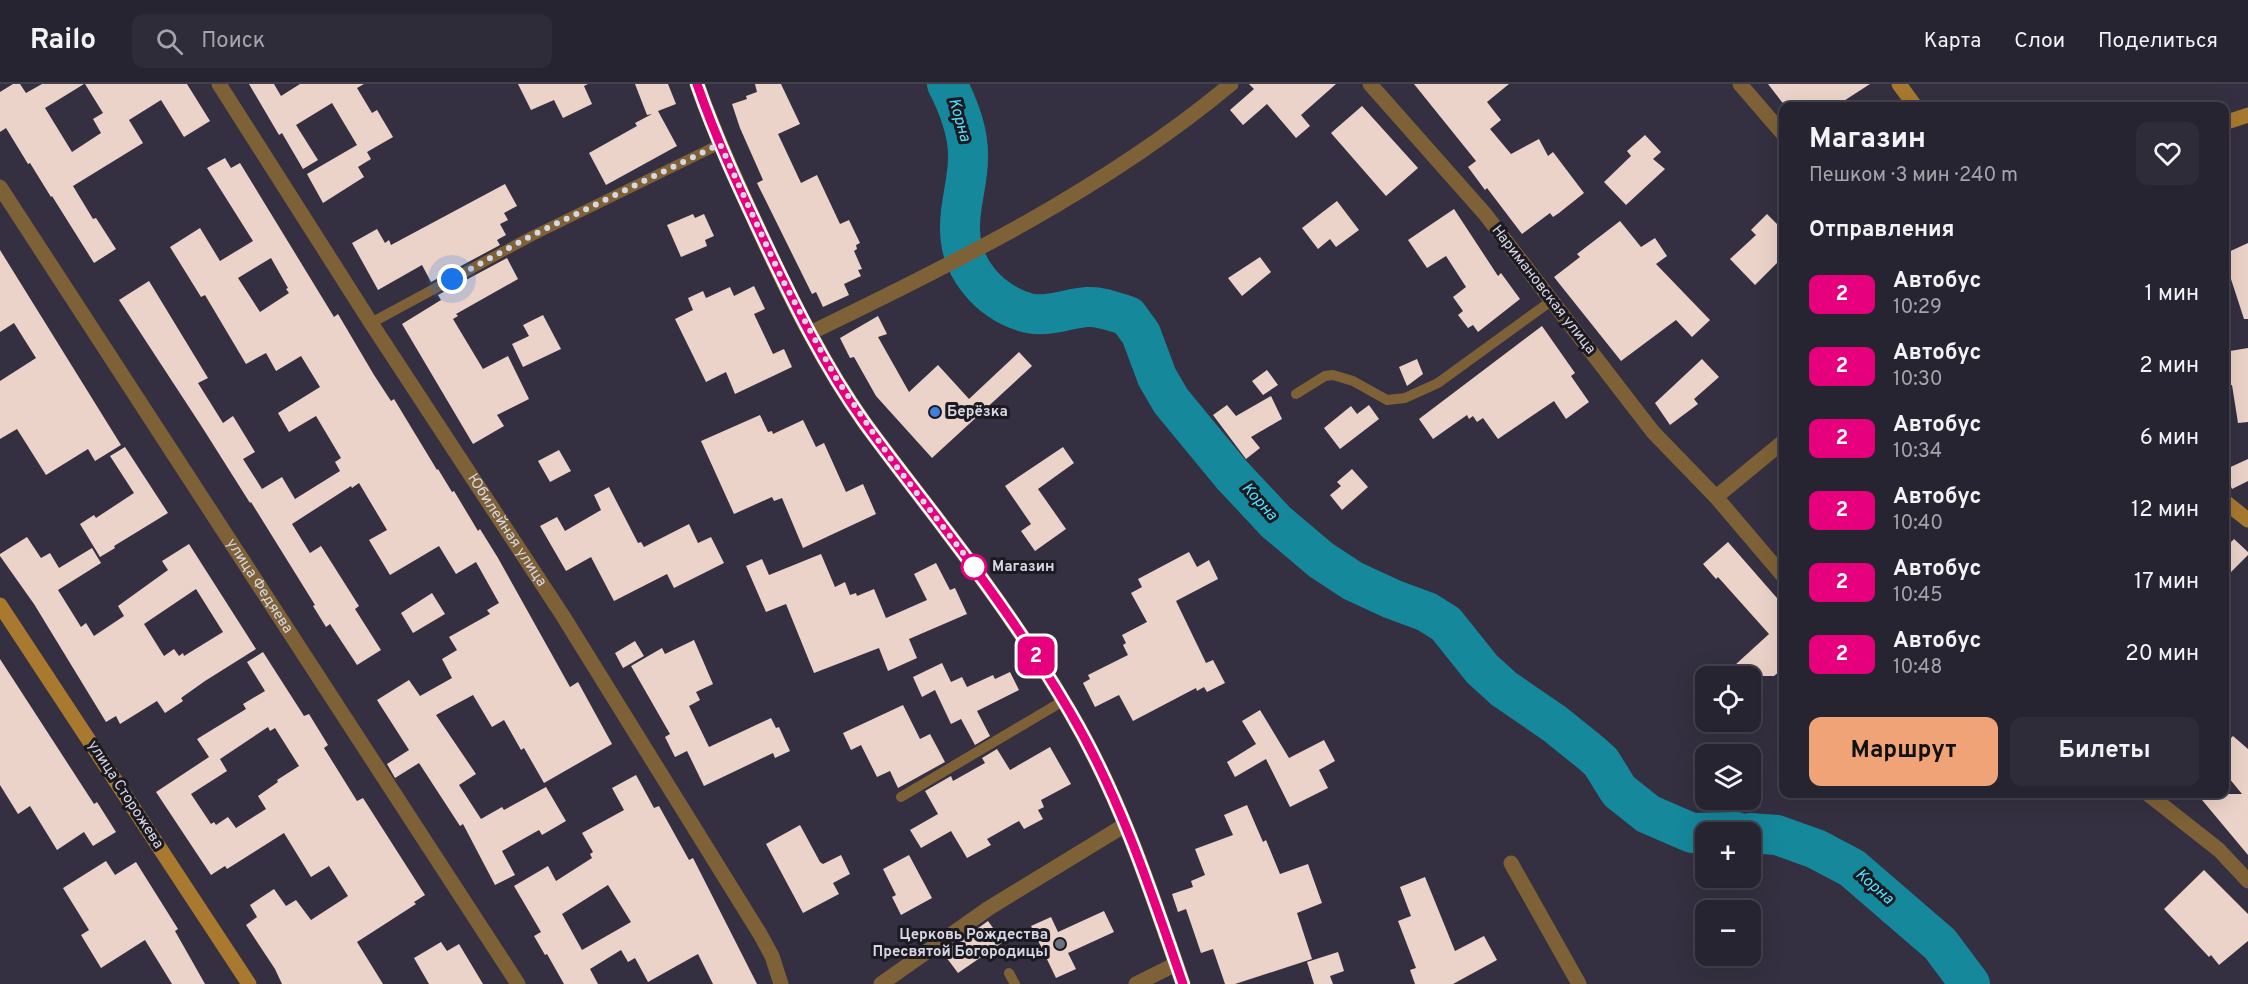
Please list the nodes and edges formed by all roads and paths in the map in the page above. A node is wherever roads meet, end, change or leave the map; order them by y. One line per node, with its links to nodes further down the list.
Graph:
1 (219, 84): 14 (street, Юбилейная улица)
2 (697, 84): 11 (main road)
3 (1231, 84): 15 (street)
4 (1370, 84): 13 (street, Наримановская улица)
5 (1740, 84): 10 (street)
6 (1899, 84): 7 (main road)
7 (1912, 102)
8 (2248, 115): 9 (main road)
9 (2229, 121)
10 (1779, 129)
11 (720, 144): 14 (lane); 15 (main road)
12 (0, 187): 32 (street, улица Федяева)
13 (1551, 301): 16 (lane); 18 (street, Наримановская улица)
14 (372, 322): 33 (street, Юбилейная улица)
15 (810, 333): 23 (main road)
16 (1296, 394)
17 (1779, 445): 18 (street)
18 (1716, 497): 21 (street, Наримановская улица)
19 (2229, 505): 20 (main road)
20 (2248, 520)
21 (1779, 571)
22 (0, 605): 31 (main road, улица Сторожева)
23 (1064, 701): 24 (lane); 26 (main road)
24 (901, 797)
25 (2153, 798): 28 (street)
26 (1125, 825): 29 (main road); 34 (street)
27 (1511, 863): 38 (street)
28 (2248, 881)
29 (1176, 964): 36 (street); 37 (main road)
30 (1009, 973): 35 (lane)
31 (249, 984)
32 (518, 984)
33 (782, 984)
34 (881, 984)
35 (1015, 984)
36 (1136, 984)
37 (1183, 984)
38 (1580, 984)

